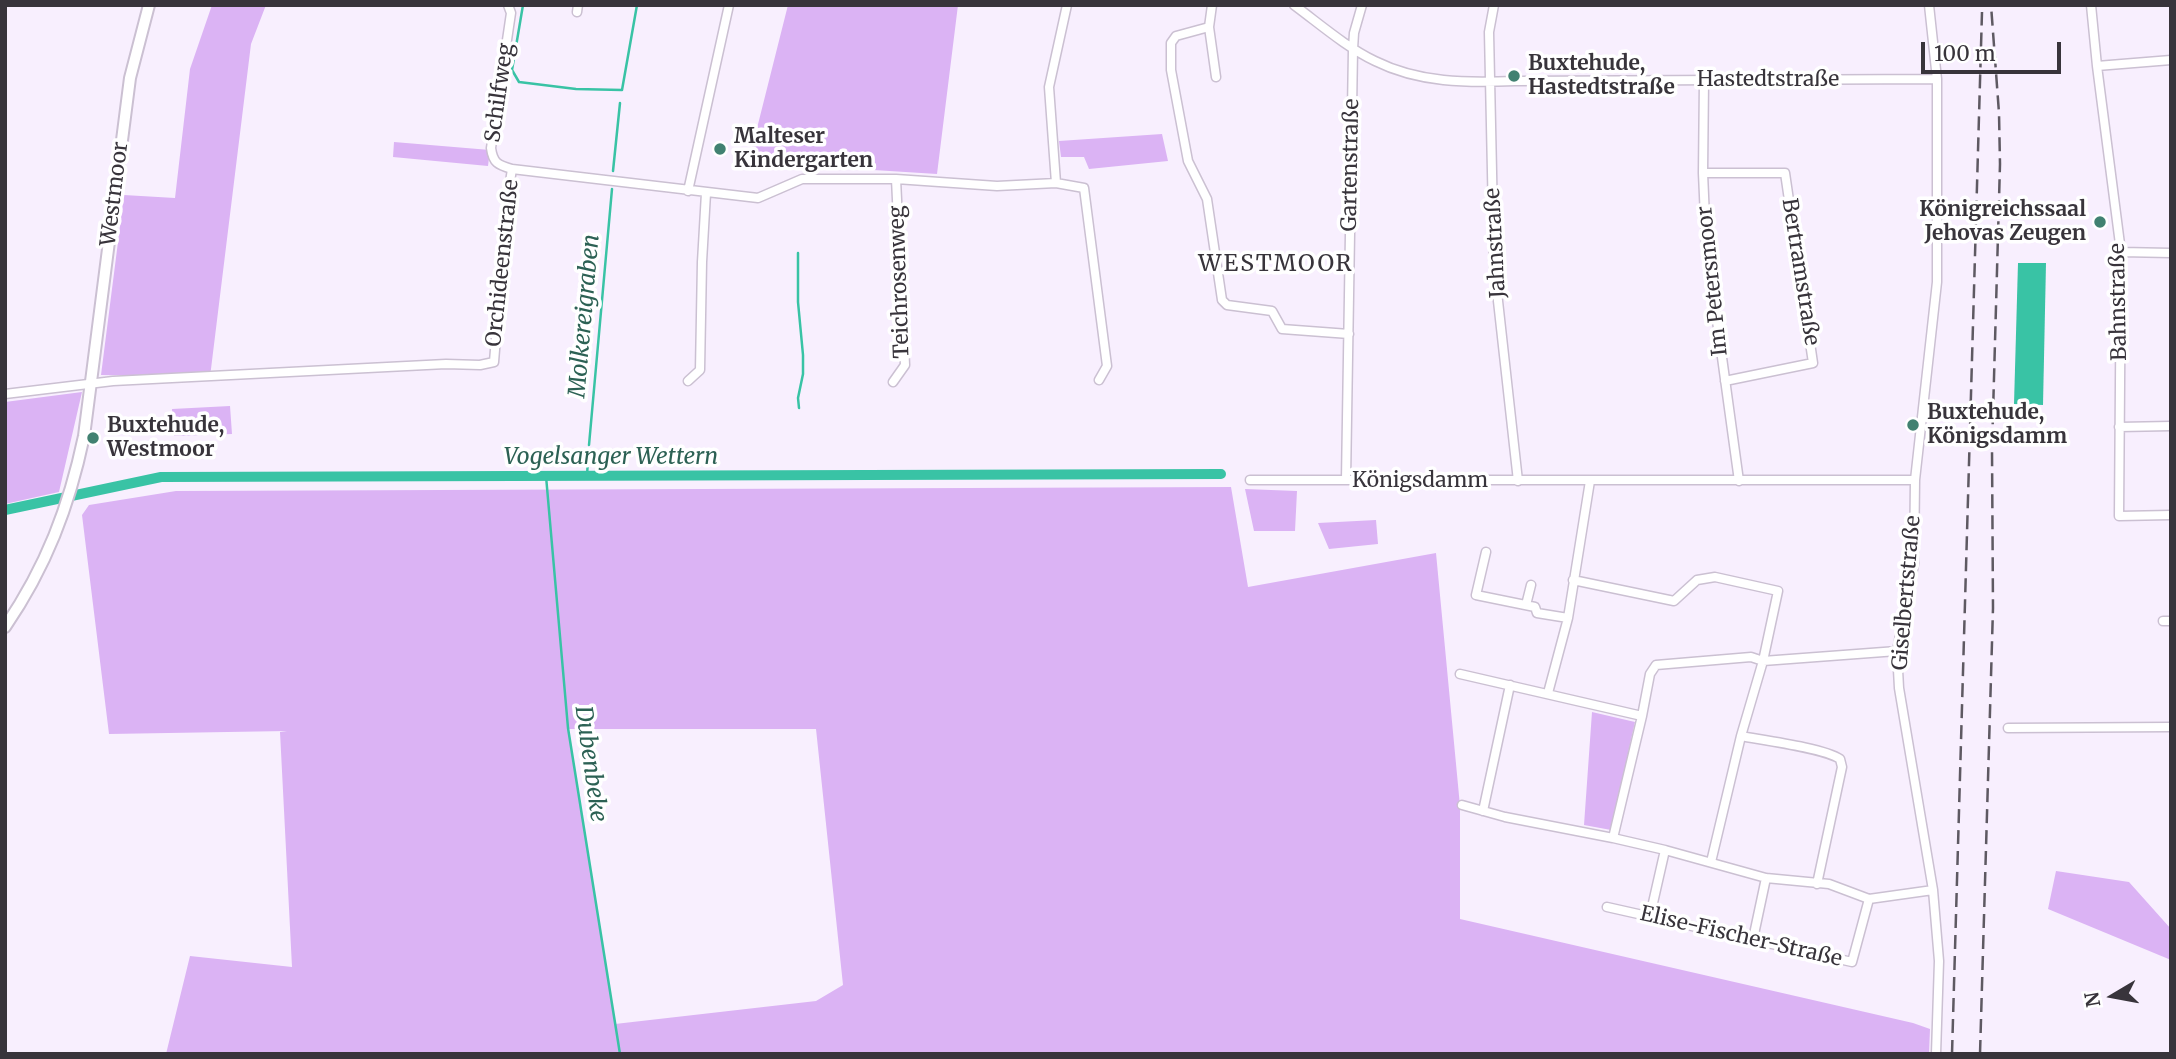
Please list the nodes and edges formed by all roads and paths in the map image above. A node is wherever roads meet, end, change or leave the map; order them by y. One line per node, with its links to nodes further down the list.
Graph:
1 (149, 5): 32 (street, Westmoor)
2 (508, 5): 19 (street, Schilfweg)
3 (729, 5): 23 (street)
4 (1067, 5): 22 (street)
5 (1212, 5): 11 (street)
6 (1294, 5): 12 (street)
7 (1362, 5): 12 (street, Gartenstraße)
8 (1494, 5): 18 (street, Jahnstraße)
9 (1929, 5): 16 (street, Giselbertstraße)
10 (2091, 5): 14 (street, Bahnstraße)
11 (1209, 27): 15 (street); 27 (street)
12 (1353, 48): 18 (street, Hastedtstraße); 27 (street, Gartenstraße)
13 (2171, 60): 14 (street)
14 (2097, 65): 25 (street, Bahnstraße)
15 (1216, 77)
16 (1937, 79): 17 (street, Hastedtstraße); 38 (street, Giselbertstraße)
17 (1704, 80): 18 (street, Hastedtstraße); 20 (street, Im Petersmoor)
18 (1491, 82): 39 (street, Jahnstraße)
19 (512, 169): 23 (street, Orchideenstraße); 32 (street, Orchideenstraße)
20 (1703, 173): 30 (street, Im Petersmoor); 30 (street, Bertramstraße)
21 (896, 179): 22 (street); 24 (street, Orchideenstraße); 31 (street, Teichrosenweg)
22 (1056, 183): 28 (street)
23 (688, 191): 24 (street, Orchideenstraße)
24 (706, 193): 29 (street)
25 (2121, 253): 26 (street); 35 (street, Bahnstraße)
26 (2171, 253)
27 (1349, 334): 37 (street, Gartenstraße)
28 (1099, 380)
29 (688, 381)
30 (1725, 381): 41 (street, Im Petersmoor)
31 (892, 382)
32 (90, 385): 33 (street); 48 (street, Westmoor)
33 (5, 394)
34 (2171, 426): 35 (street)
35 (2119, 427): 42 (street, Bahnstraße)
36 (1250, 480): 37 (street, Königsdamm)
37 (1346, 480): 39 (street, Königsdamm)
38 (1915, 480): 41 (street, Königsdamm); 49 (street, Giselbertstraße)
39 (1518, 481): 40 (street, Königsdamm)
40 (1590, 481): 41 (street, Königsdamm); 44 (street)
41 (1739, 481)
42 (2171, 514)
43 (1486, 552): 46 (street)
44 (1573, 580): 47 (street); 50 (street)
45 (1531, 585): 46 (street)
46 (1526, 605): 47 (street)
47 (1567, 618): 53 (street)
48 (5, 627)
49 (1897, 651): 50 (street); 65 (street, Giselbertstraße)
50 (1763, 661): 54 (street); 57 (street)
51 (1460, 674): 52 (street)
52 (1510, 685): 53 (street); 59 (street)
53 (1548, 693): 54 (street)
54 (1642, 716): 60 (street)
55 (2171, 727): 56 (street)
56 (2008, 728)
57 (1741, 736): 62 (street); 64 (street)
58 (1461, 805): 59 (street)
59 (1483, 811): 60 (street)
60 (1613, 838): 61 (street)
61 (1665, 850): 62 (street); 68 (street)
62 (1711, 862): 63 (street)
63 (1766, 878): 64 (street); 69 (street)
64 (1817, 884): 66 (street)
65 (1933, 890): 66 (street); 70 (street, Giselbertstraße)
66 (1869, 899): 69 (street, Elise-Fischer-Straße)
67 (1607, 907): 68 (street, Elise-Fischer-Straße)
68 (1650, 916): 69 (street, Elise-Fischer-Straße)
69 (1753, 939)
70 (1936, 1054)

